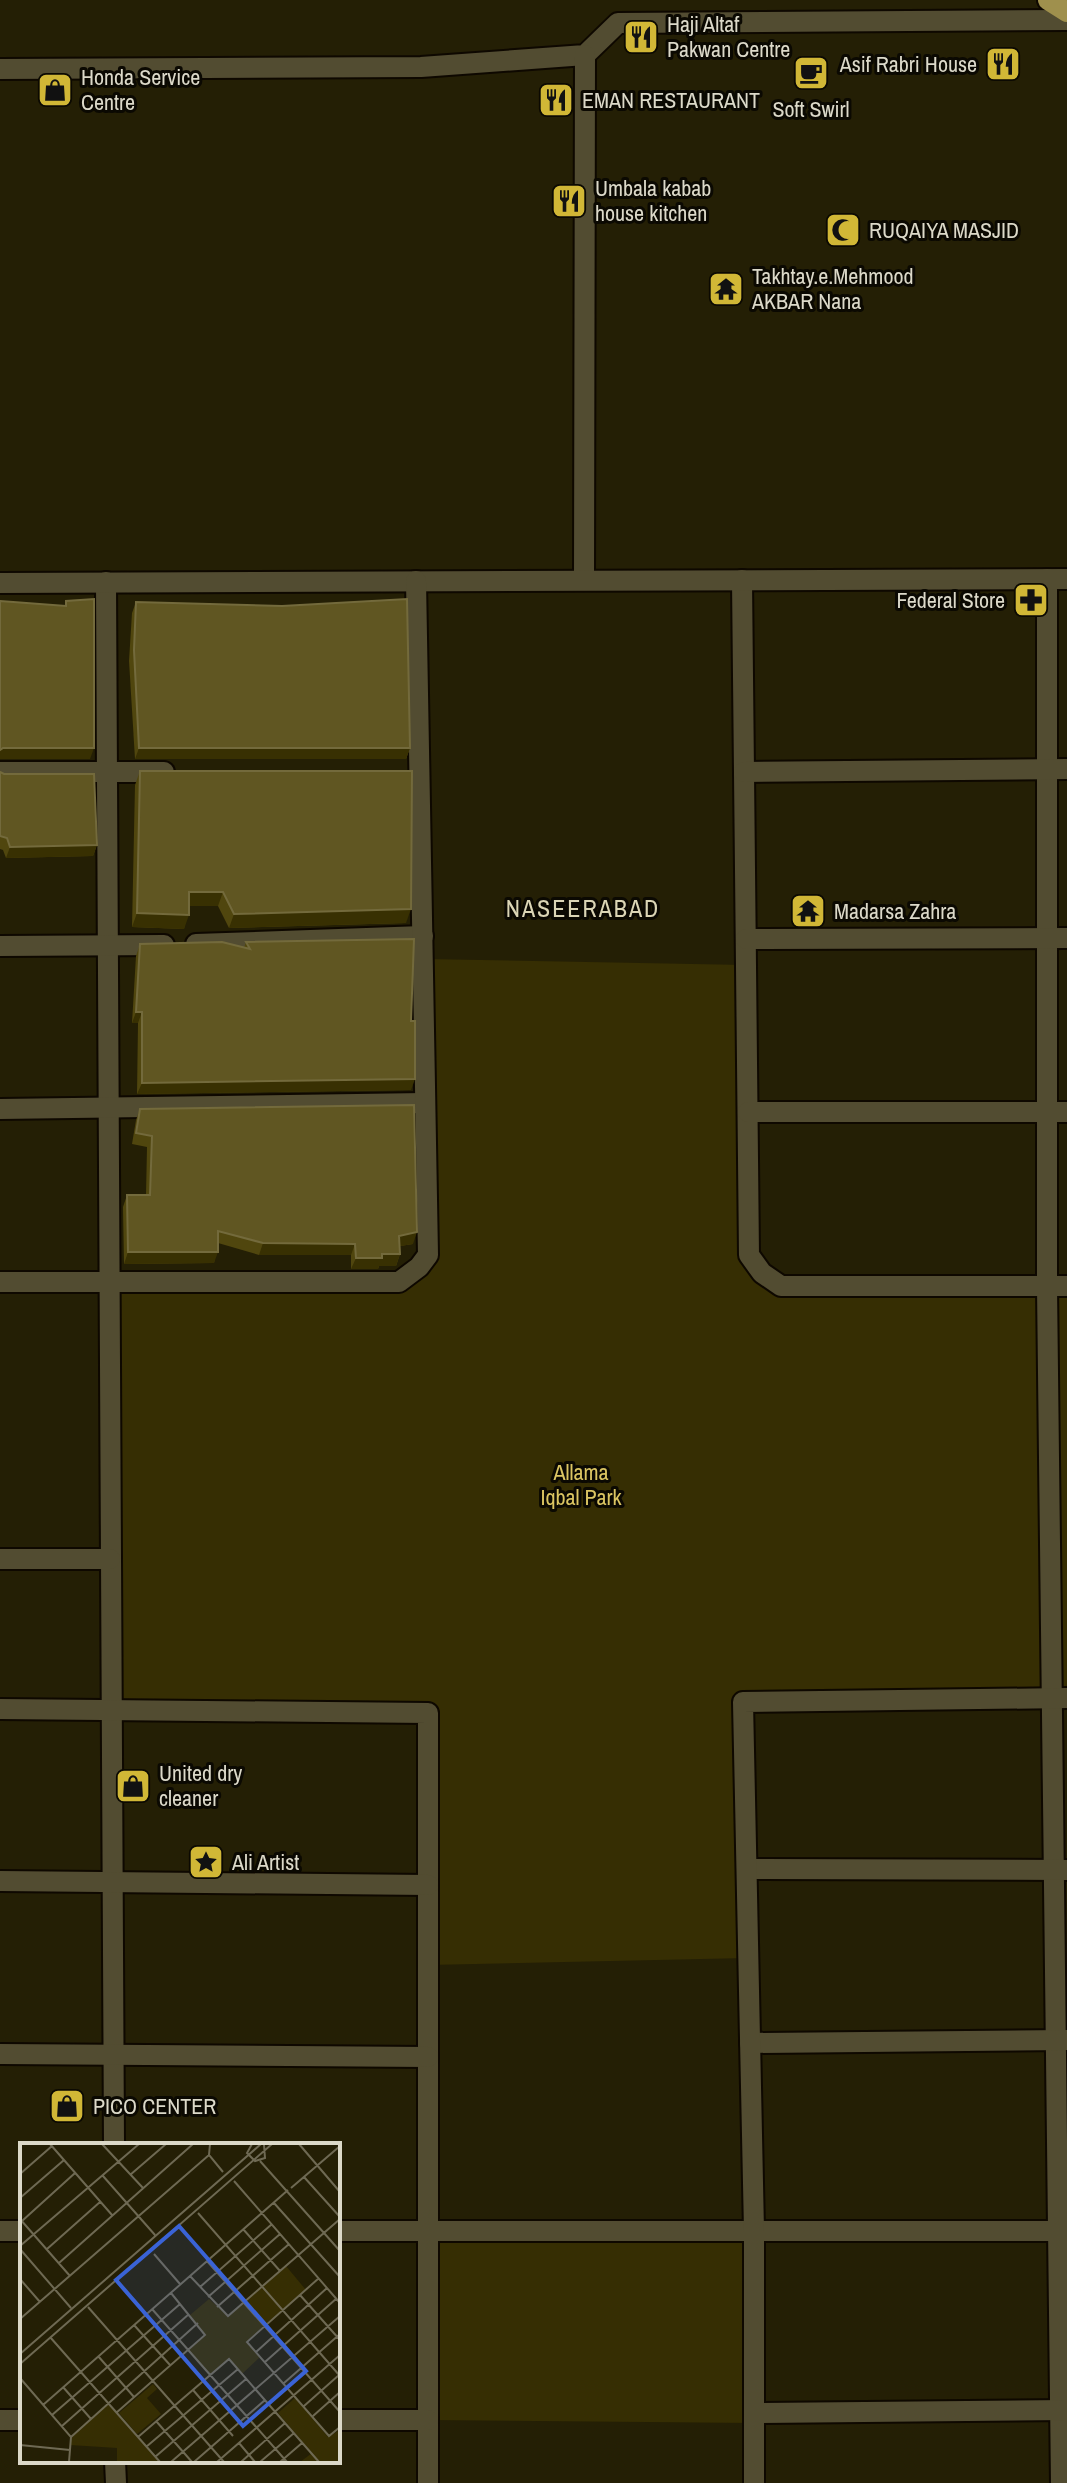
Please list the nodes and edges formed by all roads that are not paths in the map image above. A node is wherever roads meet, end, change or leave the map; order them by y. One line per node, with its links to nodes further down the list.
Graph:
1 (1048, 0): 2 (main road)
2 (1067, 12)
3 (1067, 20): 4 (street)
4 (585, 55): 5 (street); 7 (street)
5 (0, 69)
6 (1057, 579): 8 (street); 12 (street)
7 (584, 580): 8 (street); 9 (street)
8 (742, 580): 16 (street)
9 (416, 581): 10 (street); 17 (street)
10 (106, 582): 11 (street); 14 (street)
11 (0, 583)
12 (1057, 769): 16 (street); 18 (street)
13 (0, 772): 14 (street)
14 (107, 772): 15 (street); 21 (street)
15 (185, 772)
16 (744, 772): 19 (street)
17 (423, 936): 21 (street); 22 (street)
18 (1057, 938): 19 (street); 26 (street)
19 (746, 939): 25 (street)
20 (0, 946): 21 (street)
21 (108, 946): 23 (street)
22 (425, 1103): 23 (street); 27 (street)
23 (108, 1108): 24 (street); 27 (street)
24 (0, 1109)
25 (748, 1112): 26 (street); 29 (street)
26 (1057, 1112): 29 (street)
27 (109, 1281): 28 (street); 31 (street)
28 (0, 1282)
29 (1057, 1286): 32 (street)
30 (0, 1559): 31 (street)
31 (110, 1559): 34 (street)
32 (1059, 1699): 35 (street); 36 (street)
33 (0, 1709): 34 (street)
34 (112, 1710): 38 (street); 39 (street)
35 (747, 1869): 36 (street); 41 (street)
36 (1060, 1870): 40 (street)
37 (0, 1881): 38 (street)
38 (112, 1882): 39 (street); 43 (street)
39 (428, 1885): 44 (street)
40 (1061, 2040): 41 (street); 49 (street)
41 (750, 2043): 48 (street)
42 (0, 2054): 43 (street)
43 (113, 2055): 44 (street); 45 (street)
44 (428, 2057): 47 (street)
45 (114, 2143)
46 (340, 2231): 47 (street)
47 (428, 2231): 48 (street); 53 (street)
48 (754, 2231): 49 (street); 51 (street)
49 (1063, 2231): 50 (street)
50 (1064, 2410): 51 (street); 58 (street)
51 (754, 2413): 57 (street)
52 (340, 2420): 53 (street)
53 (428, 2420): 56 (street)
54 (115, 2463): 55 (street)
55 (116, 2483)
56 (428, 2483)
57 (754, 2483)
58 (1061, 2483)

